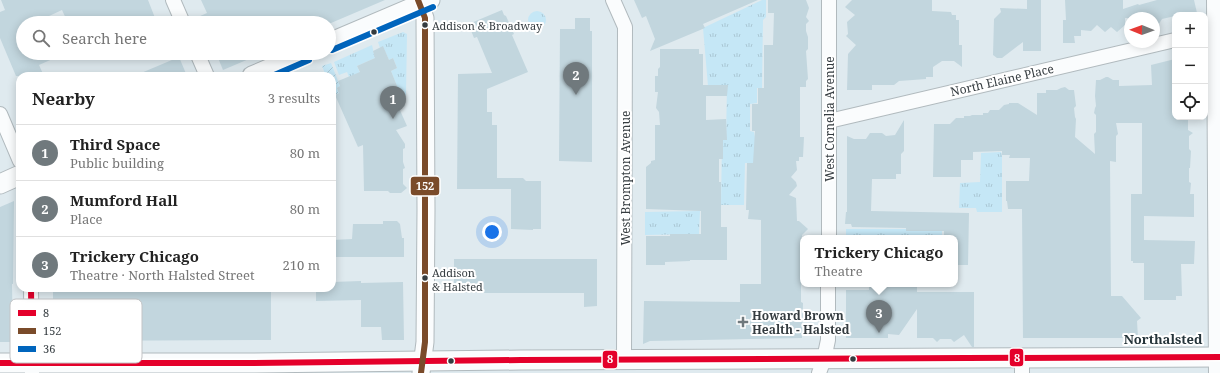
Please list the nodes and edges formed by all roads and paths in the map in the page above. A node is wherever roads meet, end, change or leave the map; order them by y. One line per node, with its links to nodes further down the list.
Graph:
1 (173, 0): 6 (street)
2 (613, 0): 21 (street, West Brompton Avenue)
3 (829, 0): 15 (street, West Cornelia Avenue)
4 (1214, 0): 7 (street)
5 (422, 2): 8 (main road); 26 (street)
6 (180, 16)
7 (1209, 31): 23 (street)
8 (336, 40)
9 (1172, 41): 15 (street, North Elaine Place)
10 (200, 60): 12 (street)
11 (290, 60): 13 (main road)
12 (205, 72)
13 (261, 72)
14 (0, 114): 16 (street)
15 (829, 121): 19 (street, West Cornelia Avenue)
16 (16, 152)
17 (16, 177): 18 (main road)
18 (0, 184)
19 (829, 235)
20 (828, 287): 25 (street)
21 (624, 360): 25 (main road); 26 (main road)
22 (0, 363): 27 (main road)
23 (1217, 363): 24 (main road)
24 (1022, 365): 25 (main road)
25 (821, 366)
26 (422, 367): 27 (main road)
27 (32, 368)

